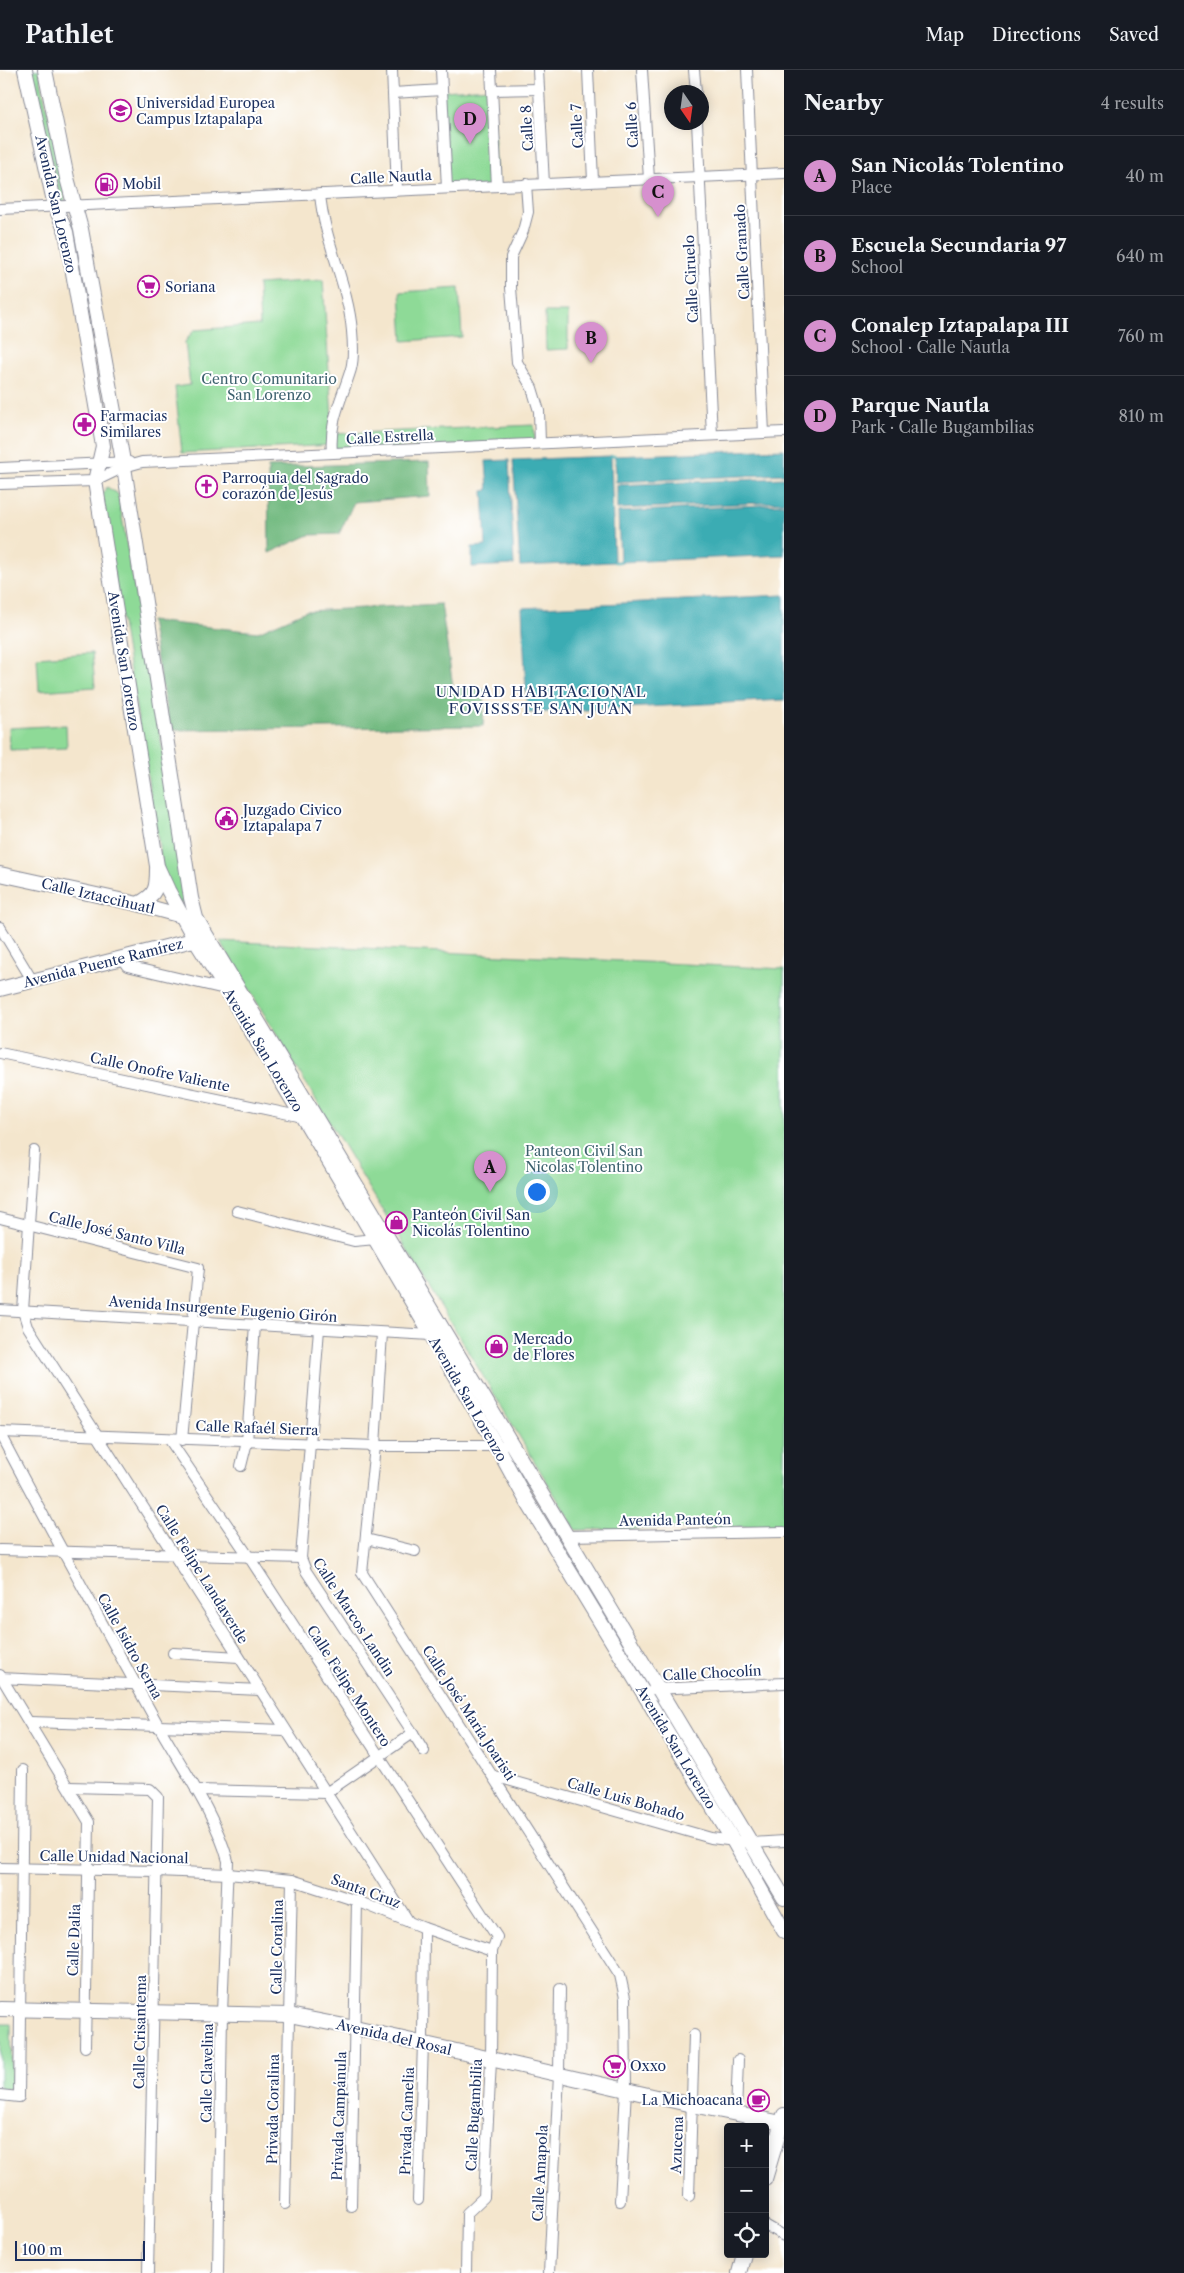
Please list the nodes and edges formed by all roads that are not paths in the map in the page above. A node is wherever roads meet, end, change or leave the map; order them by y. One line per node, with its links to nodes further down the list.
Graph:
1 (26, 70): 29 (main road, Avenida San Lorenzo)
2 (45, 70): 28 (main road, Avenida San Lorenzo)
3 (392, 70): 15 (street)
4 (441, 70): 13 (street)
5 (492, 70): 14 (street)
6 (538, 70): 12 (street, Calle 8)
7 (588, 70): 21 (street, Calle 7)
8 (642, 70): 20 (street, Calle 6)
9 (694, 70): 11 (street)
10 (747, 70): 18 (street, Calle Granado)
11 (695, 85)
12 (539, 89): 14 (street); 23 (street, Calle 8)
13 (442, 90): 15 (street); 25 (street)
14 (493, 90): 24 (street)
15 (393, 93): 26 (street)
16 (697, 130): 19 (street, Calle Ciruelo)
17 (784, 173): 18 (street, Calle Nautla)
18 (752, 174): 19 (street, Calle Nautla); 32 (street, Calle Granado)
19 (700, 176): 20 (street, Calle Nautla); 33 (street, Calle Ciruelo)
20 (648, 179): 21 (street, Calle Nautla)
21 (593, 181): 23 (street, Calle Nautla)
22 (526, 184): 23 (street, Calle Nautla); 24 (street, Calle Nautla); 34 (street)
23 (544, 184)
24 (498, 186): 25 (street, Calle Nautla)
25 (447, 188): 26 (street, Calle Nautla)
26 (397, 190): 27 (street, Calle Nautla)
27 (320, 194): 28 (street, Calle Nautla); 35 (street)
28 (74, 205): 29 (street, Calle Nautla); 37 (main road, Avenida San Lorenzo)
29 (55, 206): 30 (street, Calle Nautla); 36 (main road, Avenida San Lorenzo)
30 (0, 209)
31 (784, 432): 32 (street, Calle Estrella)
32 (764, 433): 33 (street, Calle Estrella)
33 (712, 435): 34 (street, Calle Estrella)
34 (540, 444): 35 (street, Calle Estrella)
35 (332, 453): 37 (street, Calle Estrella)
36 (100, 464): 37 (street, Calle Estrella); 38 (street, Calle Estrella); 39 (main road, Avenida San Lorenzo)
37 (123, 465): 39 (street, Calle Estrella); 44 (main road, Avenida San Lorenzo)
38 (0, 468)
39 (95, 481): 40 (street, Calle Estrella); 41 (main road, Avenida San Lorenzo)
40 (0, 484)
41 (158, 866): 43 (main road); 44 (main road, Avenida San Lorenzo)
42 (0, 874): 43 (main road, Calle Iztaccihuatl)
43 (138, 904): 44 (main road, Calle Iztaccihuatl)
44 (190, 918): 46 (main road, Avenida San Lorenzo)
45 (0, 926): 48 (street)
46 (201, 938): 47 (main road, Avenida Puente Ramírez); 50 (main road, Avenida San Lorenzo)
47 (121, 958): 48 (main road, Avenida Puente Ramírez); 50 (street)
48 (32, 980): 49 (main road, Avenida Puente Ramírez)
49 (0, 989)
50 (232, 989): 52 (main road, Avenida San Lorenzo)
51 (0, 1053): 52 (street, Calle Onofre Valiente)
52 (307, 1114): 57 (main road, Avenida San Lorenzo); 63 (main road, Avenida San Lorenzo)
53 (34, 1151): 56 (street, Calle Felipe Landaverde)
54 (237, 1211): 57 (street)
55 (0, 1218): 56 (street, Calle José Santo Villa)
56 (30, 1225): 59 (street, Calle Felipe Landaverde); 60 (street, Calle José Santo Villa)
57 (376, 1239): 63 (main road, Avenida San Lorenzo)
58 (0, 1310): 59 (street, Avenida Insurgente Eugenio Girón)
59 (23, 1311): 60 (street, Avenida Insurgente Eugenio Girón); 66 (street, Calle Felipe Landaverde)
60 (194, 1321): 61 (street, Avenida Insurgente Eugenio Girón); 68 (street)
61 (255, 1325): 62 (street, Avenida Insurgente Eugenio Girón); 69 (street)
62 (319, 1329): 64 (street, Avenida Insurgente Eugenio Girón); 70 (street, Calle Marcos Landin)
63 (437, 1332): 64 (street, Avenida Insurgente Eugenio Girón); 71 (main road, Avenida San Lorenzo); 73 (main road, Avenida San Lorenzo)
64 (382, 1333): 72 (street, Calle José María Joaristi)
65 (0, 1433): 66 (street, Calle Rafaél Sierra); 79 (street, Calle Isidro Serna)
66 (98, 1437): 67 (street, Calle Rafaél Sierra); 81 (street, Calle Felipe Landaverde)
67 (169, 1439): 68 (street, Calle Rafaél Sierra); 82 (street, Calle Felipe Montero)
68 (182, 1440): 69 (street, Calle Rafaél Sierra)
69 (247, 1442): 70 (street, Calle Rafaél Sierra); 74 (street)
70 (310, 1443): 72 (street, Calle Rafaél Sierra); 83 (street, Calle Marcos Landin)
71 (512, 1444): 73 (street, Calle Rafaél Sierra); 76 (main road, Avenida San Lorenzo)
72 (375, 1446): 73 (street, Calle Rafaél Sierra); 77 (street, Calle José María Joaristi)
73 (497, 1447): 91 (main road, Avenida San Lorenzo)
74 (241, 1466)
75 (784, 1532): 76 (street, Avenida Panteón)
76 (567, 1536): 89 (main road, Avenida San Lorenzo)
77 (366, 1538): 80 (street); 101 (street, Calle José María Joaristi)
78 (0, 1550): 79 (street)
79 (62, 1551): 81 (street); 88 (street, Calle Isidro Serna)
80 (415, 1551)
81 (174, 1554): 82 (street); 85 (street, Calle Felipe Landaverde)
82 (249, 1557): 83 (street); 99 (street, Calle Felipe Montero)
83 (301, 1558): 96 (street, Calle Marcos Landin)
84 (173, 1653): 85 (street)
85 (239, 1657): 90 (street, Calle Felipe Landaverde)
86 (1, 1677): 88 (street); 92 (street, Calle Dalia)
87 (784, 1683): 89 (street, Calle Chocolín)
88 (136, 1684): 90 (street); 93 (street, Calle Isidro Serna)
89 (660, 1689): 91 (street, Calle Chocolín); 94 (main road, Avenida San Lorenzo)
90 (260, 1690): 95 (street, Calle Felipe Landaverde)
91 (642, 1690): 97 (main road, Avenida San Lorenzo)
92 (30, 1722): 93 (street); 102 (street, Calle Dalia)
93 (159, 1726): 95 (street); 103 (street, Calle Isidro Serna)
94 (682, 1727): 97 (main road); 107 (main road, Avenida San Lorenzo)
95 (285, 1730): 104 (street, Calle Felipe Landaverde)
96 (413, 1733): 98 (street, Calle Marcos Landin); 99 (street)
97 (669, 1735): 106 (main road, Avenida San Lorenzo)
98 (424, 1751)
99 (379, 1756): 104 (street); 119 (street, Calle Felipe Montero)
100 (23, 1770): 109 (street)
101 (494, 1776): 106 (street, Calle Luis Bohado); 134 (street, Calle José María Joaristi)
102 (68, 1786): 110 (street, Calle Dalia); 111 (street, Calle Crisantema)
103 (196, 1790): 104 (street); 112 (street, Calle Isidro Serna)
104 (326, 1793): 116 (street, Calle Felipe Landaverde)
105 (784, 1841): 107 (street, Calle Luis Bohado)
106 (734, 1842): 107 (street, Calle Luis Bohado); 118 (main road, Avenida San Lorenzo)
107 (752, 1843): 114 (main road, Avenida San Lorenzo)
108 (0, 1868): 109 (street, Calle Unidad Nacional)
109 (22, 1868): 110 (street, Calle Unidad Nacional); 122 (street)
110 (90, 1870): 111 (street, Calle Unidad Nacional); 123 (street, Calle Dalia)
111 (157, 1871): 112 (street, Calle Unidad Nacional); 124 (street, Calle Crisantema)
112 (228, 1874): 113 (street, Santa Cruz); 125 (street, Calle Clavelina)
113 (292, 1880): 115 (street, Santa Cruz); 126 (street, Calle Coralina)
114 (784, 1898)
115 (357, 1902): 116 (street, Santa Cruz); 127 (street, Privada Campánula)
116 (409, 1922): 117 (street, Santa Cruz)
117 (424, 1928): 119 (street, Santa Cruz); 129 (street, Privada Camelia)
118 (784, 1930)
119 (492, 1951): 131 (street, Calle Bugambilia)
120 (560, 1989): 133 (street, Calle Amapola)
121 (0, 2009): 122 (main road, Avenida del Rosal)
122 (19, 2010): 123 (main road, Avenida del Rosal); 135 (street)
123 (85, 2010): 124 (main road, Avenida del Rosal); 130 (street, Calle Dalia)
124 (154, 2012): 125 (main road, Avenida del Rosal); 148 (street, Calle Crisantema)
125 (222, 2013): 126 (main road, Avenida del Rosal); 149 (street, Calle Clavelina)
126 (289, 2015): 127 (main road, Avenida del Rosal); 143 (street, Privada Coralina)
127 (355, 2028): 129 (main road, Avenida del Rosal); 144 (street, Privada Campánula)
128 (694, 2035): 136 (street, Azucena)
129 (423, 2043): 131 (main road, Avenida del Rosal); 141 (street, Privada Camelia)
130 (85, 2047)
131 (491, 2060): 133 (main road, Avenida del Rosal); 150 (street, Calle Bugambilia)
132 (738, 2060): 137 (street)
133 (559, 2075): 134 (main road, Avenida del Rosal); 151 (street, Calle Amapola)
134 (626, 2089): 136 (main road, Avenida del Rosal); 142 (street, Calle José María Joaristi)
135 (0, 2095)
136 (692, 2105): 137 (main road, Avenida del Rosal); 140 (street, Azucena)
137 (736, 2114): 138 (main road, Avenida del Rosal)
138 (783, 2119): 139 (main road)
139 (768, 2168)
140 (690, 2196)
141 (418, 2200)
142 (620, 2201)
143 (285, 2204)
144 (351, 2206)
145 (769, 2227): 146 (street)
146 (784, 2236)
147 (743, 2258): 152 (main road)
148 (148, 2273)
149 (218, 2273)
150 (466, 2273)
151 (549, 2273)
152 (739, 2273)

